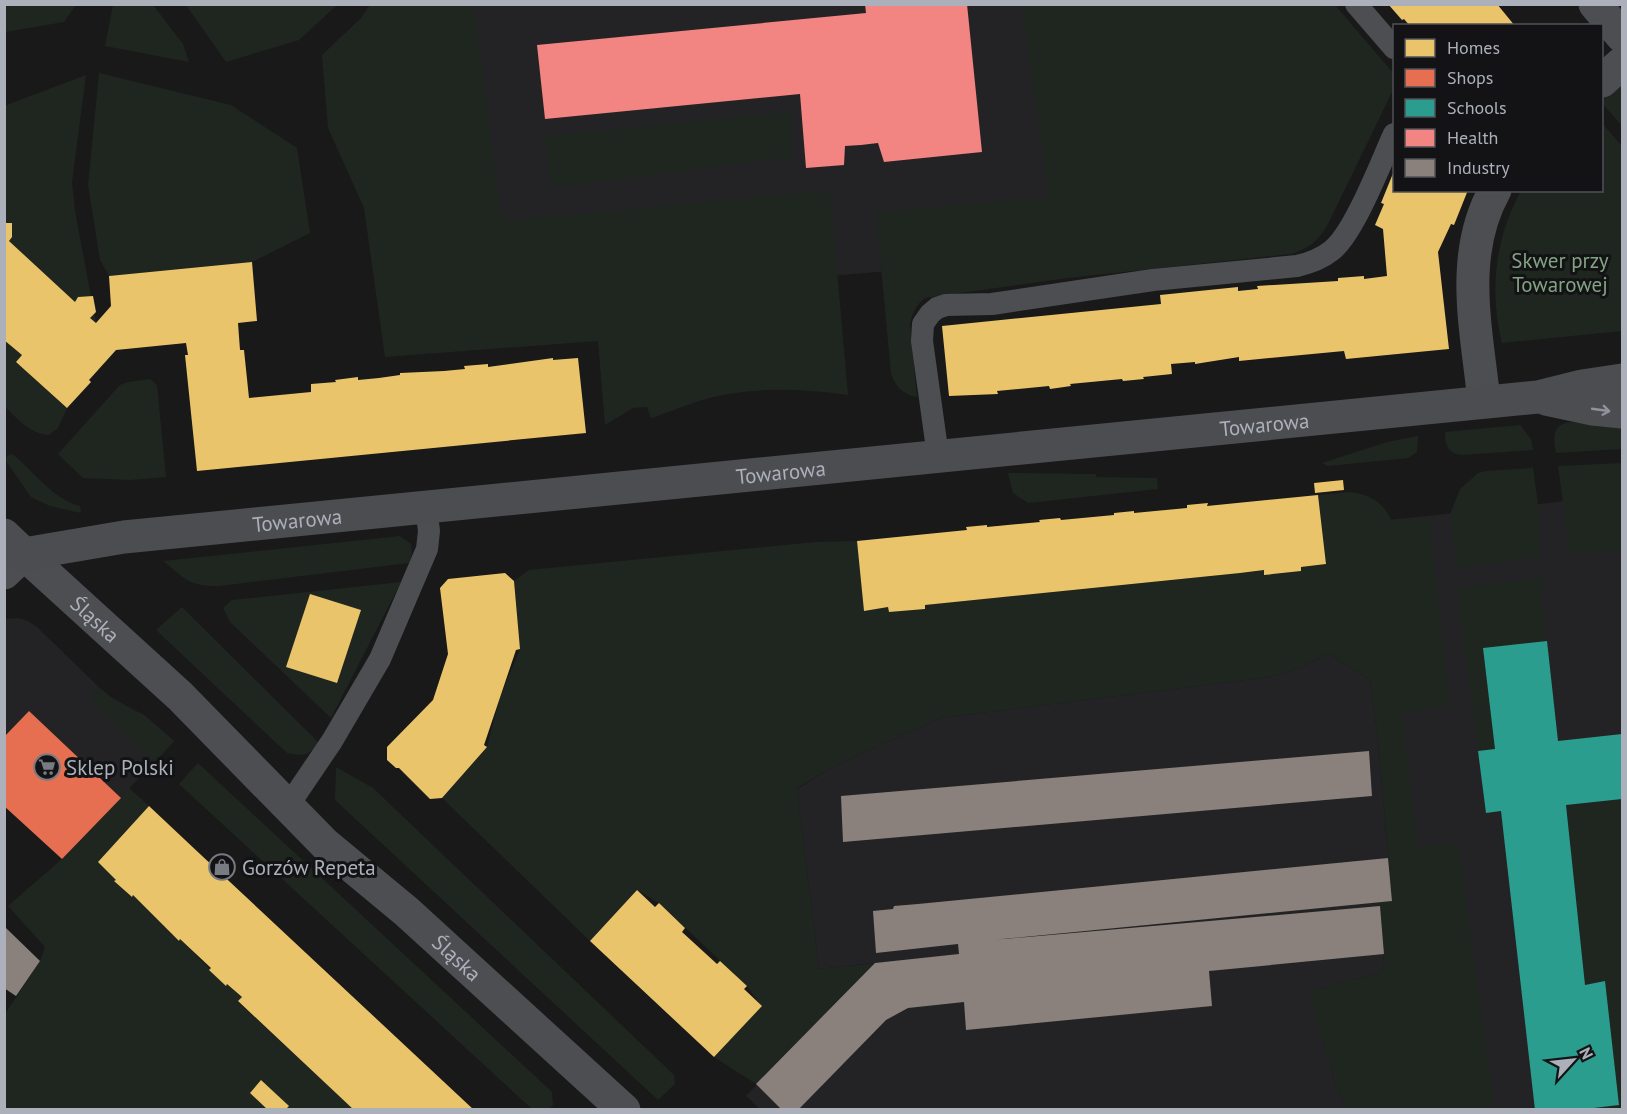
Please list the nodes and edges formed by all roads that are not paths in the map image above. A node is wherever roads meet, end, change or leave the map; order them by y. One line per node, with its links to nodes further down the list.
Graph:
1 (1356, 4): 4 (lane)
2 (1595, 4): 3 (street)
3 (1623, 36)
4 (1393, 46)
5 (1623, 63): 6 (street)
6 (1603, 80)
7 (1393, 138): 13 (lane)
8 (1494, 192): 11 (street)
9 (1623, 380): 10 (street, Towarowa)
10 (1538, 397): 11 (street, Towarowa); 12 (street, Towarowa, one-way to 12)
11 (1484, 401): 13 (street, Towarowa)
12 (1623, 412)
13 (938, 456): 14 (street, Towarowa)
14 (426, 507): 15 (street, Towarowa); 16 (lane)
15 (11, 554): 16 (street, Śląska)
16 (288, 806): 17 (street, Śląska)
17 (624, 1110)

